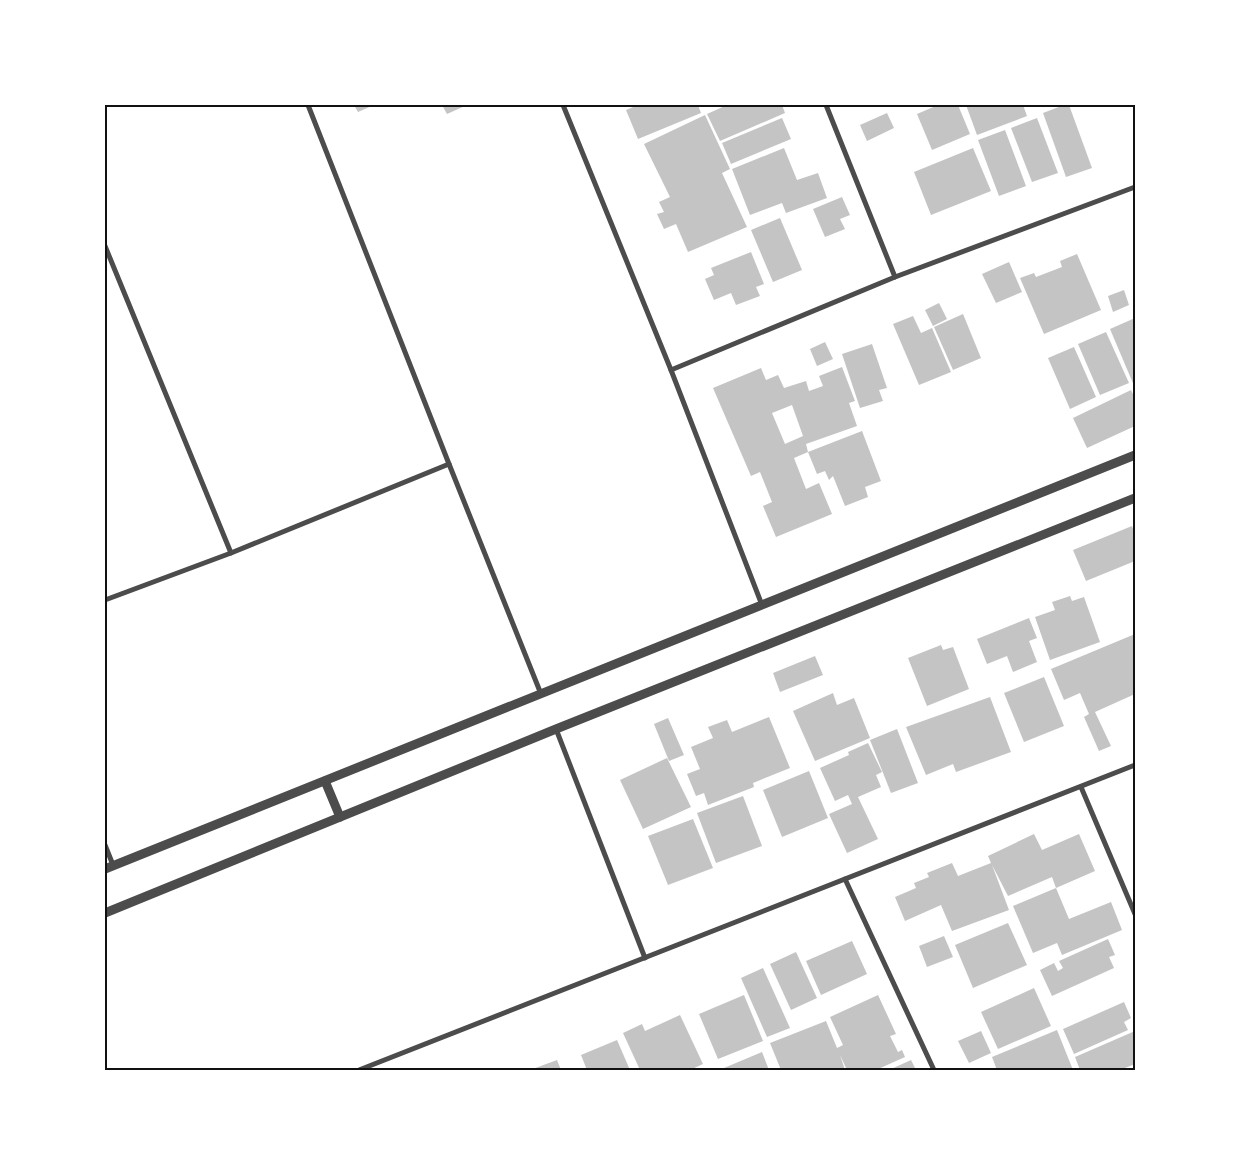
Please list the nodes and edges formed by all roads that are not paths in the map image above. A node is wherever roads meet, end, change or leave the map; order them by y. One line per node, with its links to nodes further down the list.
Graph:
1 (308, 105): 9 (street)
2 (563, 105): 7 (street)
3 (826, 105): 6 (street)
4 (1135, 186): 6 (street)
5 (105, 246): 11 (street)
6 (895, 277): 7 (street)
7 (671, 370): 13 (street)
8 (1135, 455): 13 (street)
9 (448, 464): 11 (street); 14 (street)
10 (1135, 498): 15 (street)
11 (231, 553): 12 (street)
12 (105, 600)
13 (762, 605): 14 (street)
14 (542, 694): 17 (street)
15 (556, 730): 19 (street); 25 (street)
16 (1135, 765): 18 (street)
17 (325, 781): 19 (street); 21 (street)
18 (1081, 787): 22 (street); 24 (street)
19 (340, 817): 23 (street)
20 (105, 845): 21 (street)
21 (109, 867)
22 (845, 879): 25 (street); 27 (street)
23 (105, 913)
24 (1135, 914)
25 (645, 958): 26 (street)
26 (359, 1070)
27 (934, 1070)

